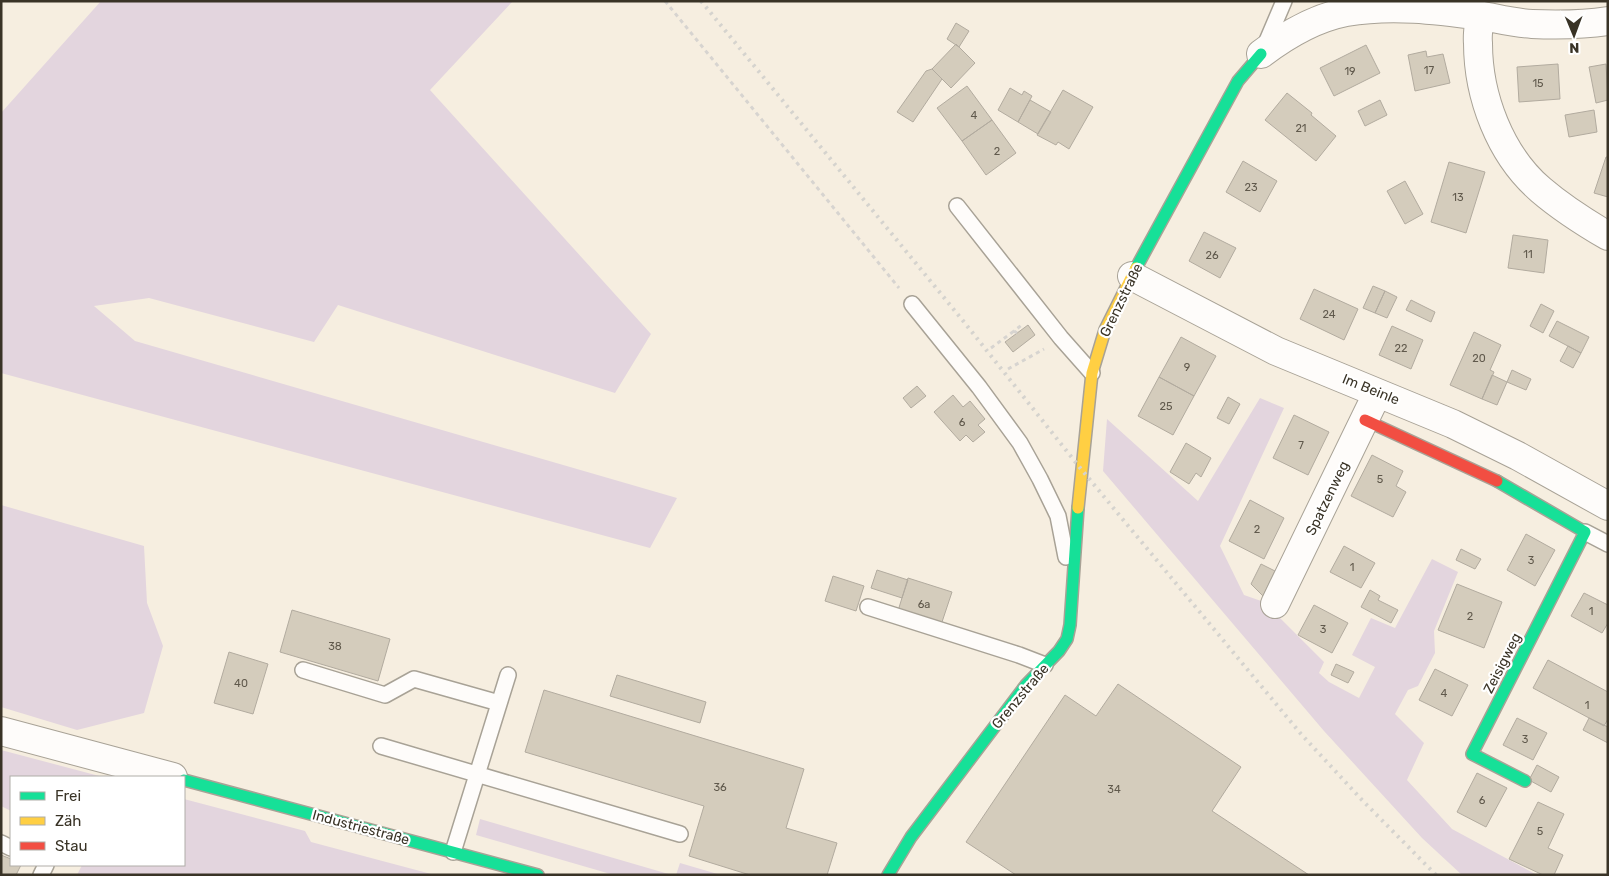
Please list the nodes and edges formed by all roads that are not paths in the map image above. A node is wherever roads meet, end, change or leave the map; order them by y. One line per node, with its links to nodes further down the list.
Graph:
1 (1284, 1): 5 (lane)
2 (1343, 7): 3 (street, Grenzstraße); 5 (street, Grenzstraße)
3 (1480, 16): 4 (street, Grenzstraße); 7 (street)
4 (1608, 21)
5 (1261, 54): 8 (street, Grenzstraße)
6 (957, 206): 10 (lane)
7 (1608, 236)
8 (1132, 276): 10 (street, Grenzstraße); 11 (street, Im Beinle)
9 (912, 304): 16 (lane)
10 (1092, 373): 16 (street, Grenzstraße)
11 (1378, 392): 12 (street, Spatzenweg); 13 (street, Im Beinle)
12 (1365, 420): 14 (street); 17 (street, Spatzenweg)
13 (1608, 506)
14 (1585, 532): 15 (lane); 28 (street, Zeisigweg)
15 (1608, 544)
16 (1072, 586): 19 (street, Grenzstraße)
17 (1275, 604)
18 (868, 607): 19 (lane)
19 (1045, 664): 32 (street, Grenzstraße)
20 (303, 670): 22 (lane)
21 (508, 675): 22 (lane)
22 (499, 703): 25 (lane)
23 (1, 731): 26 (street)
24 (382, 746): 25 (lane)
25 (477, 774): 29 (lane); 30 (lane)
26 (169, 776)
27 (185, 780): 30 (street, Industriestraße)
28 (1525, 781)
29 (680, 834)
30 (452, 852): 31 (street, Industriestraße)
31 (538, 875)
32 (888, 875)

